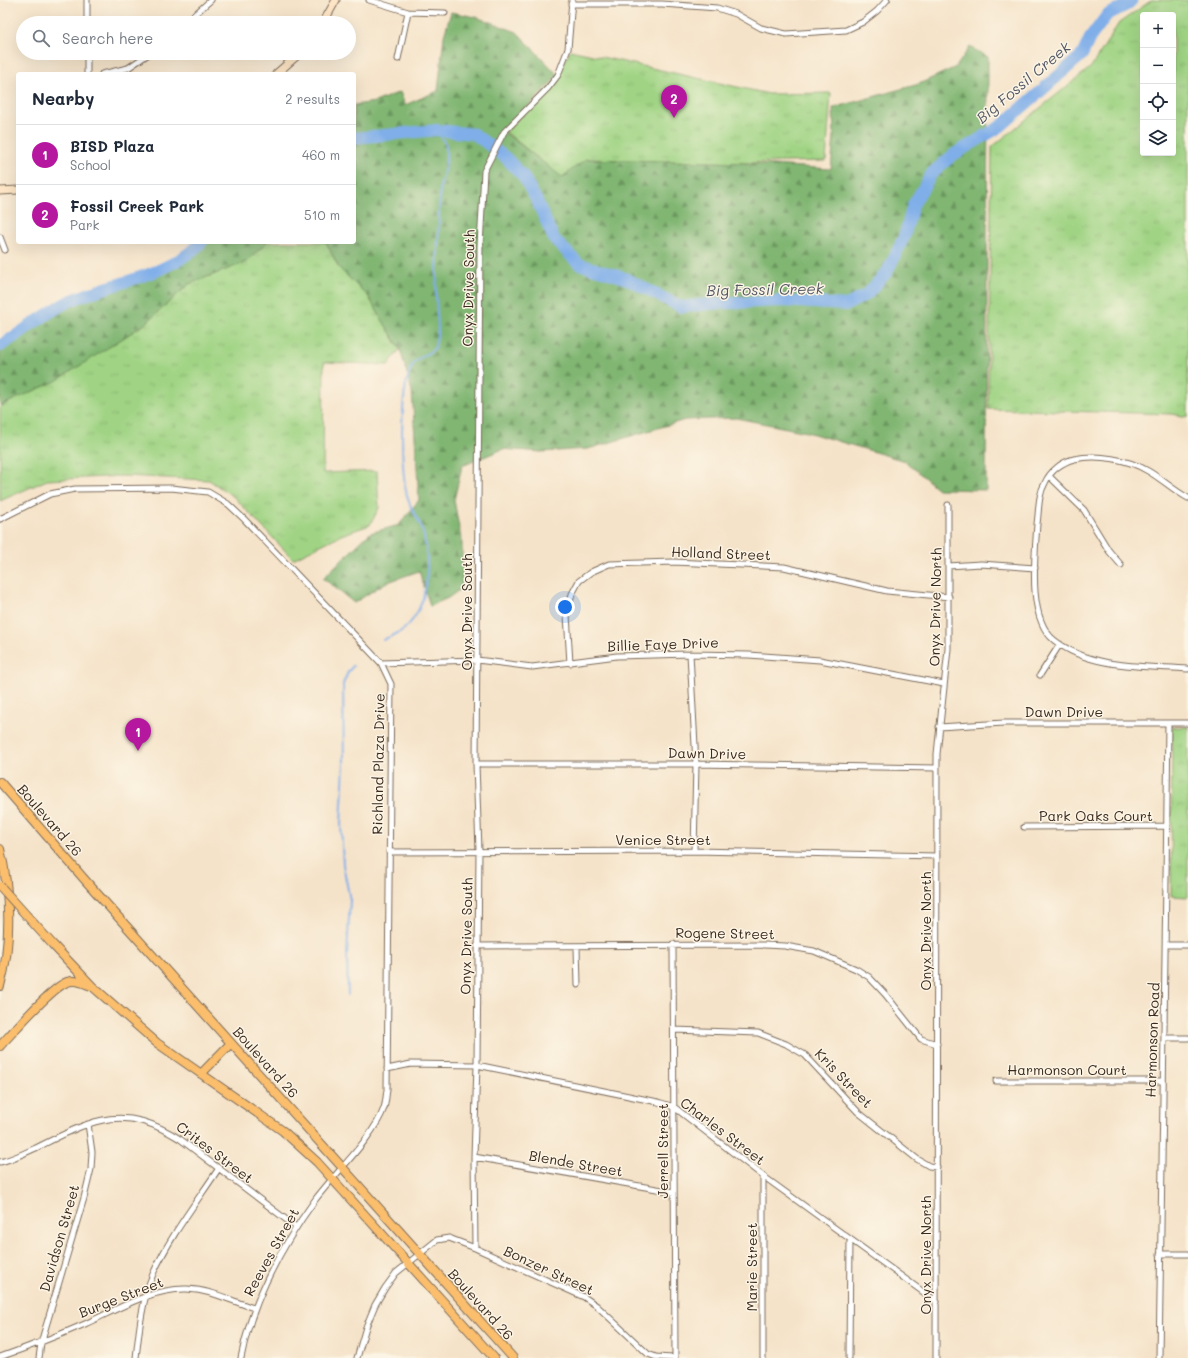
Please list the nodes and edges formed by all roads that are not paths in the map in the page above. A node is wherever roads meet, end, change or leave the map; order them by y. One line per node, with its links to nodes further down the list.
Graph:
1 (87, 0): 9 (street)
2 (211, 0): 10 (street)
3 (336, 0): 11 (street)
4 (369, 0): 7 (street)
5 (887, 0): 6 (street)
6 (571, 2): 33 (street, Onyx Drive South)
7 (408, 12): 8 (street); 12 (street)
8 (445, 13)
9 (87, 16)
10 (193, 16)
11 (327, 16)
12 (398, 59)
13 (87, 60): 16 (street)
14 (140, 60): 17 (street)
15 (292, 60): 18 (street)
16 (87, 72)
17 (111, 72)
18 (278, 72)
19 (16, 190): 20 (street)
20 (0, 191)
21 (0, 237): 22 (street)
22 (5, 250)
23 (1049, 476): 24 (street); 27 (street); 29 (street)
24 (1188, 498)
25 (948, 505): 28 (street, Onyx Drive North)
26 (0, 519): 34 (street, Richland Plaza Drive)
27 (1121, 564)
28 (948, 566): 29 (street); 30 (street, Onyx Drive North)
29 (1035, 568): 31 (street)
30 (949, 597): 35 (street, Holland Street); 38 (street, Onyx Drive North)
31 (1060, 644): 36 (street); 37 (street)
32 (690, 654): 35 (street, Billie Faye Drive); 38 (street, Billie Faye Drive); 43 (street)
33 (477, 660): 34 (street, Billie Faye Drive); 35 (street, Billie Faye Drive); 42 (street, Onyx Drive South)
34 (381, 663): 51 (street, Richland Plaza Drive)
35 (570, 664)
36 (1188, 669)
37 (1040, 675)
38 (944, 684): 41 (street, Onyx Drive North)
39 (1168, 723): 40 (street, Dawn Drive); 41 (street, Dawn Drive); 46 (street, Harmonson Road)
40 (1188, 723)
41 (939, 727): 44 (street, Onyx Drive North)
42 (476, 764): 43 (street, Dawn Drive); 49 (street, Onyx Drive South)
43 (696, 764): 44 (street, Dawn Drive); 50 (street)
44 (937, 768): 52 (street, Onyx Drive North)
45 (0, 782): 65 (main road, Boulevard 26)
46 (1167, 826): 47 (street, Park Oaks Court); 55 (street, Harmonson Road)
47 (1024, 827)
48 (0, 849): 60 (main road)
49 (479, 851): 50 (street, Venice Street); 51 (street, Venice Street); 57 (street, Onyx Drive South)
50 (694, 851): 52 (street, Venice Street)
51 (389, 852): 69 (street, Richland Plaza Drive)
52 (937, 856): 66 (street, Onyx Drive North)
53 (0, 886): 61 (main road, Boulevard 26, bridge)
54 (673, 944): 58 (street, Rogene Street); 62 (street, Jerrell Street); 66 (street, Rogene Street)
55 (1167, 945): 56 (street); 63 (street, Harmonson Road)
56 (1188, 945)
57 (477, 946): 58 (street, Rogene Street); 68 (street, Onyx Drive South)
58 (577, 946): 59 (street)
59 (578, 985)
60 (0, 986)
61 (92, 986): 67 (main road); 70 (main road, Boulevard 26)
62 (674, 1030): 73 (street, Jerrell Street); 78 (street, Kris Street)
63 (1164, 1038): 64 (street); 71 (street, Harmonson Road)
64 (1188, 1038)
65 (231, 1043): 70 (main road); 77 (main road, Boulevard 26)
66 (937, 1044): 78 (street, Onyx Drive North)
67 (0, 1046)
68 (477, 1065): 69 (street, Charles Street); 73 (street, Charles Street); 75 (street, Onyx Drive South)
69 (387, 1069): 77 (street, Richland Plaza Drive)
70 (201, 1074): 81 (main road, Boulevard 26)
71 (1162, 1081): 72 (street, Harmonson Court); 86 (street, Harmonson Road)
72 (996, 1082)
73 (674, 1107): 80 (street, Charles Street); 82 (street, Jerrell Street)
74 (88, 1124): 76 (street, Crites Street); 79 (street, Crites Street); 93 (street, Davidson Street)
75 (474, 1157): 82 (street, Blende Street); 85 (street, Onyx Drive South)
76 (0, 1162)
77 (341, 1167): 81 (street, Reeves Street); 88 (main road, Boulevard 26)
78 (937, 1167): 91 (street, Onyx Drive North)
79 (219, 1168): 83 (street, Crites Street); 90 (street)
80 (764, 1176): 84 (street, Charles Street); 102 (street, Marie Street)
81 (332, 1178): 83 (street, Reeves Street); 89 (main road, Boulevard 26)
82 (674, 1192): 101 (street, Jerrell Street)
83 (296, 1227): 92 (street, Reeves Street)
84 (850, 1239): 91 (street, Charles Street); 103 (street)
85 (475, 1248): 88 (street, Bonzer Street); 101 (street, Bonzer Street)
86 (1160, 1254): 87 (street); 105 (street, Harmonson Road)
87 (1188, 1254)
88 (419, 1255): 89 (street, Bonzer Street); 100 (main road, Boulevard 26)
89 (407, 1263): 98 (street, Bonzer Street); 99 (main road, Boulevard 26)
90 (146, 1297): 92 (street, Burge Street); 93 (street, Burge Street); 96 (street)
91 (937, 1302): 104 (street, Onyx Drive North)
92 (254, 1308): 97 (street, Reeves Street)
93 (41, 1343): 94 (street, Burge Street); 95 (street, Davidson Street)
94 (0, 1357)
95 (39, 1358)
96 (136, 1358)
97 (240, 1358)
98 (357, 1358)
99 (494, 1358)
100 (513, 1358)
101 (674, 1358)
102 (763, 1358)
103 (849, 1358)
104 (936, 1358)
105 (1159, 1358)

